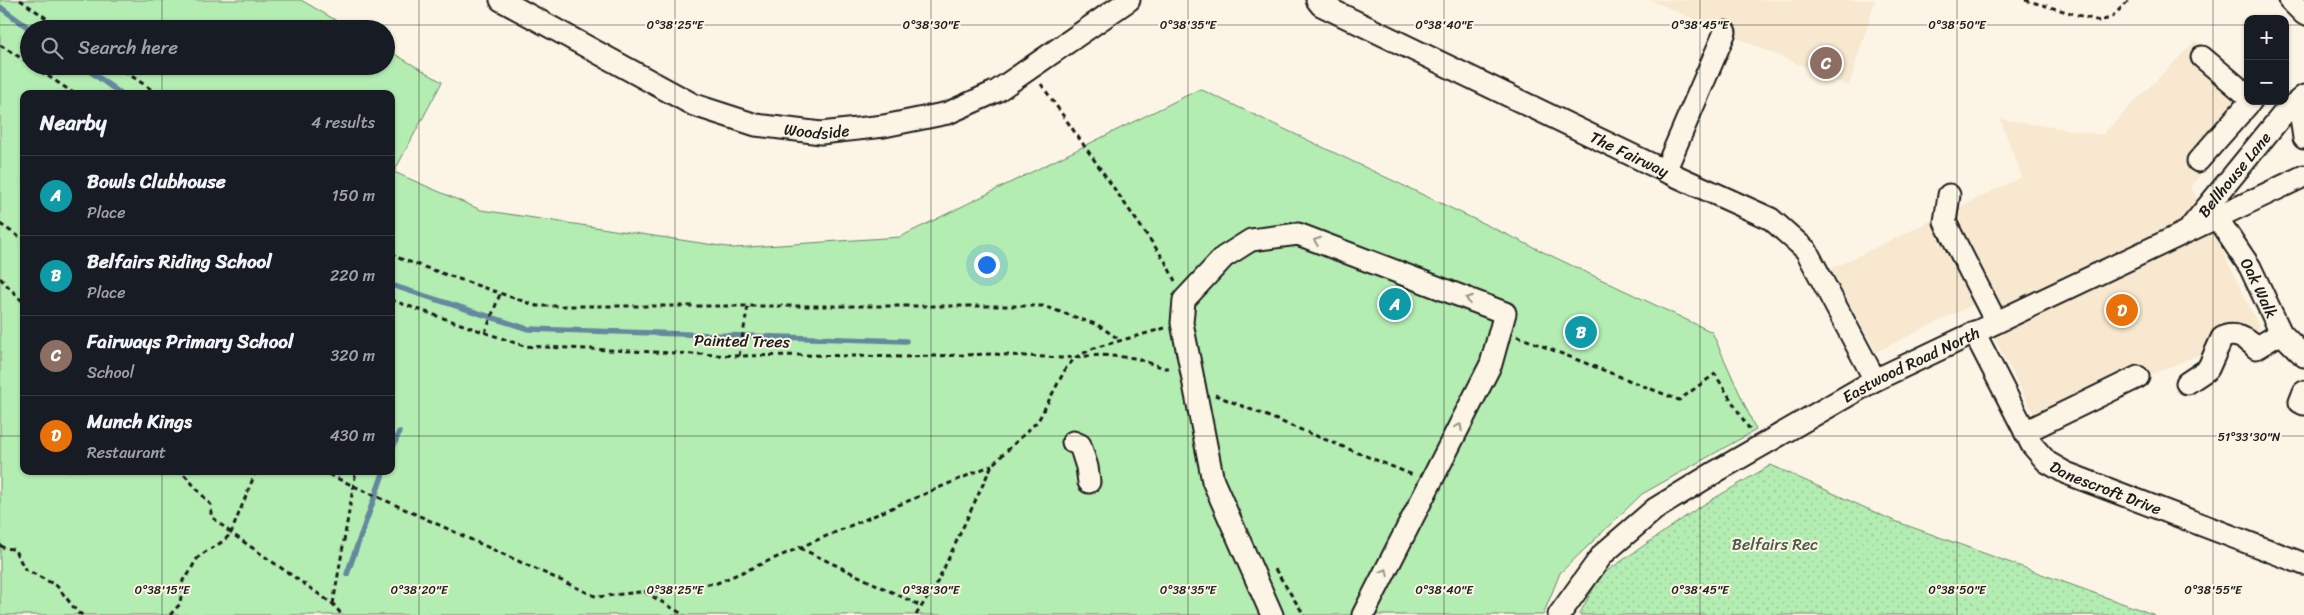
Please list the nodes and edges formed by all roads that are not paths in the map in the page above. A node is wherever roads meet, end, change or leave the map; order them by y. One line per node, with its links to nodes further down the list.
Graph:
1 (501, 0): 2 (street, Woodside)
2 (1129, 0)
3 (1316, 0): 15 (street, The Fairway)
4 (2290, 0): 5 (street)
5 (2304, 14)
6 (1725, 32): 15 (street)
7 (2202, 57): 8 (street)
8 (2244, 93)
9 (2304, 96): 13 (street, Bellhouse Lane)
10 (2248, 105): 14 (street)
11 (2256, 105): 13 (street)
12 (2303, 124): 13 (street)
13 (2275, 125): 16 (street, Bellhouse Lane)
14 (2198, 162)
15 (1665, 171): 27 (street, The Fairway)
16 (2238, 171): 19 (street); 21 (street, Bellhouse Lane)
17 (2304, 176): 19 (street, Eastwood Road North)
18 (1949, 195): 22 (street)
19 (2257, 198): 20 (street, Eastwood Road North)
20 (2217, 218): 21 (street, Eastwood Road North); 24 (street, Oak Walk)
21 (2186, 233): 22 (street, Eastwood Road North)
22 (1996, 322): 23 (street, Eastwood Road North)
23 (1974, 332): 27 (street, Eastwood Road North); 31 (street, Danescroft Drive)
24 (2281, 334): 25 (street, Oak Walk); 28 (street)
25 (2304, 356)
26 (2138, 377): 31 (street)
27 (1876, 380): 37 (street, Eastwood Road North)
28 (2187, 383)
29 (2304, 392): 30 (street)
30 (2304, 404)
31 (2025, 432): 34 (street, Danescroft Drive)
32 (1073, 442): 33 (street)
33 (1088, 482)
34 (2304, 564)
35 (1272, 615): 36 (street, one-way to 35)
36 (1363, 615)
37 (1559, 615)

